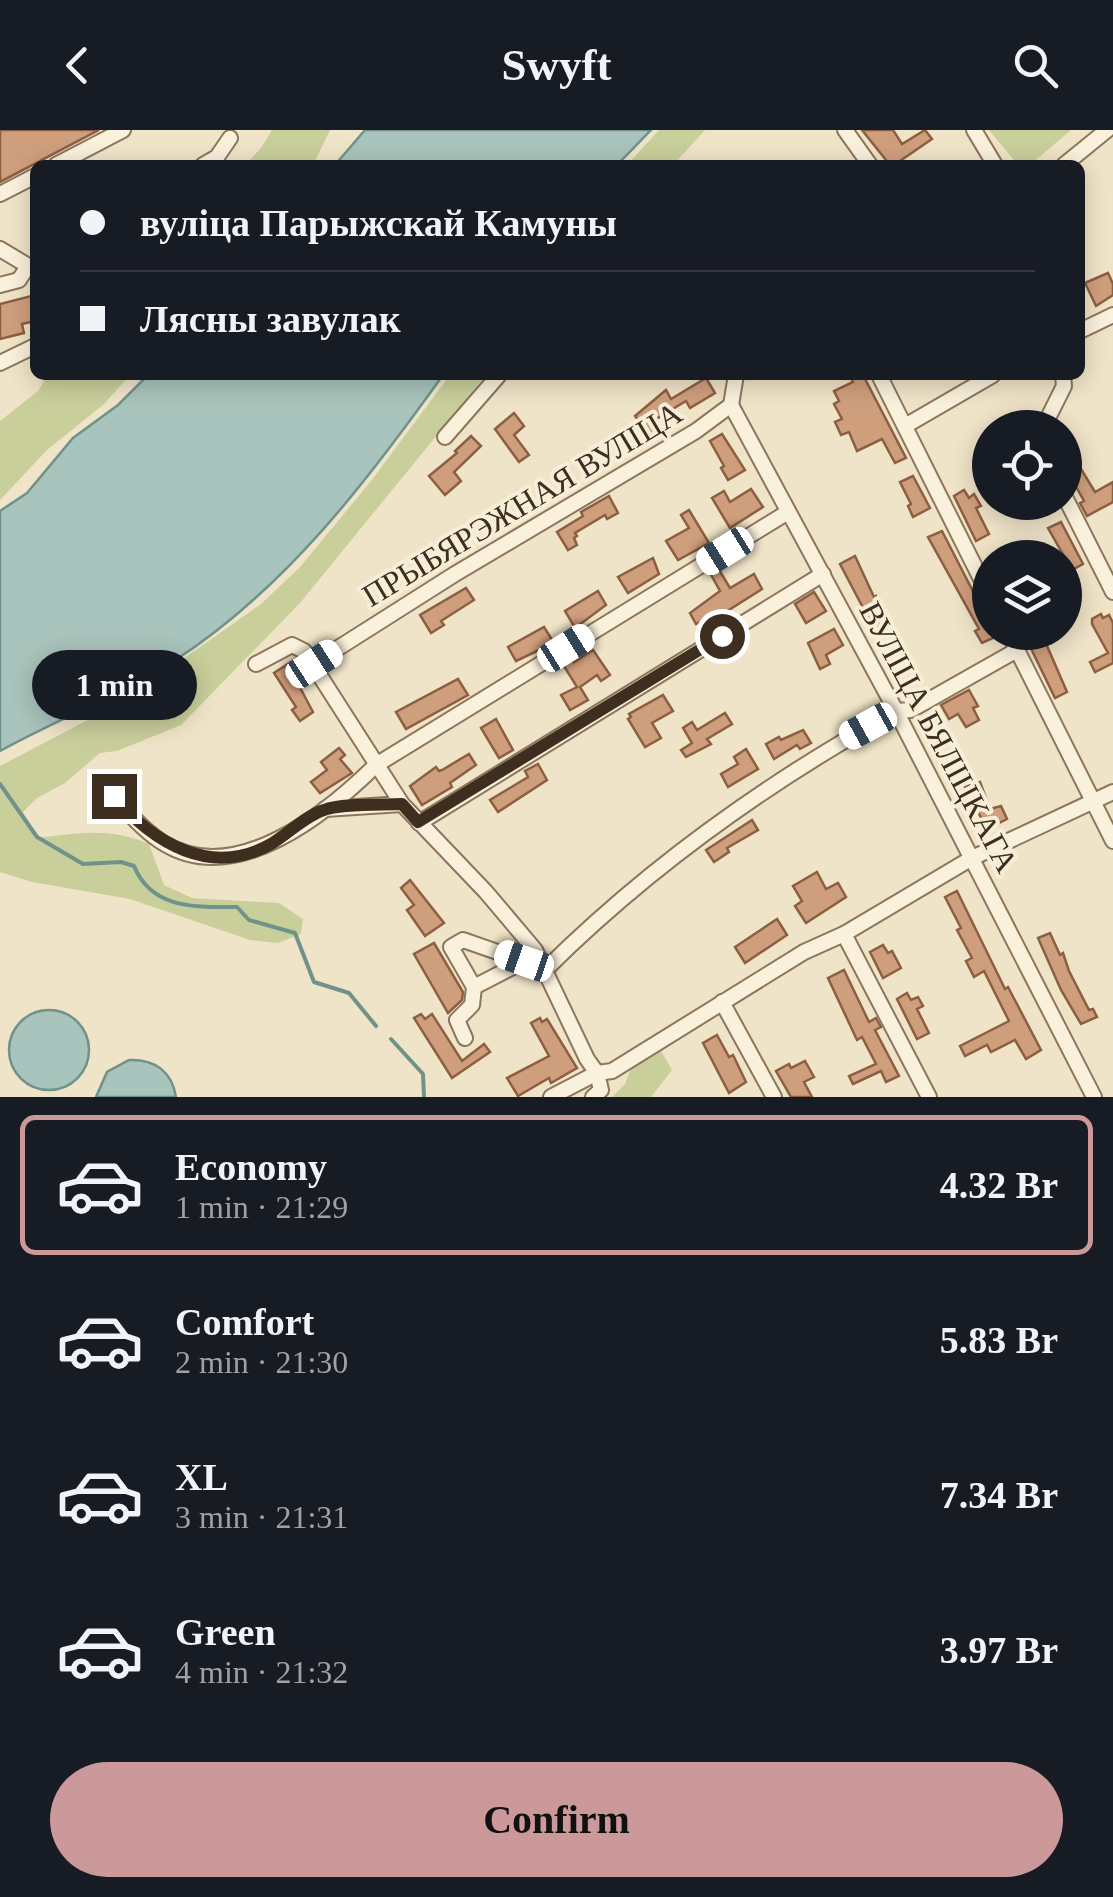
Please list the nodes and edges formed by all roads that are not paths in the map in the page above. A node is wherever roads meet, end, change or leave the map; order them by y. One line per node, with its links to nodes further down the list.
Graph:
1 (122, 130): 6 (street)
2 (844, 130): 8 (street)
3 (974, 130): 9 (street)
4 (1108, 130): 10 (street)
5 (230, 138): 7 (street)
6 (65, 160)
7 (212, 160)
8 (866, 160)
9 (992, 160)
10 (1070, 160)
11 (30, 179): 12 (street)
12 (0, 194)
13 (0, 250): 14 (street)
14 (30, 267)
15 (30, 270): 16 (street)
16 (0, 285)
17 (1113, 315): 18 (street)
18 (1085, 329)
19 (30, 348): 20 (street)
20 (0, 363)
21 (495, 380): 29 (street)
22 (735, 380): 26 (street, ПРЫБЯРЭЖНАЯ ВУЛІЦА)
23 (882, 380): 28 (street)
24 (983, 380): 28 (street)
25 (1063, 380): 27 (street)
26 (731, 406): 30 (street, ВУЛІЦА БЯЛІЦКАГА); 37 (street, ПРЫБЯРЭЖНАЯ ВУЛІЦА)
27 (1053, 410)
28 (905, 426): 32 (street)
29 (446, 437)
30 (788, 512): 33 (street, ВУЛІЦА БЯЛІЦКАГА); 39 (street)
31 (1076, 520): 34 (street)
32 (972, 560)
33 (823, 574): 38 (street, ВУЛІЦА БЯЛІЦКАГА); 45 (street)
34 (1113, 592)
35 (1017, 650): 38 (street); 42 (street)
36 (256, 664): 37 (street)
37 (314, 664): 39 (street)
38 (896, 711): 47 (street, ВУЛІЦА БЯЛІЦКАГА); 50 (street)
39 (376, 766): 43 (street); 44 (street)
40 (1113, 792): 42 (street)
41 (114, 796): 44 (street)
42 (1092, 800): 46 (street); 47 (street)
43 (402, 804): 44 (street); 45 (street)
44 (324, 809)
45 (418, 822): 50 (street)
46 (1113, 841)
47 (972, 858): 48 (street); 59 (street, ВУЛІЦА БЯЛІЦКАГА)
48 (844, 934): 52 (street); 58 (street)
49 (524, 961): 50 (street); 51 (street); 51 (street)
50 (546, 969): 54 (street)
51 (474, 987): 53 (street)
52 (722, 1002): 54 (street); 57 (street)
53 (466, 1038)
54 (596, 1073): 55 (street); 56 (street)
55 (551, 1097)
56 (594, 1097)
57 (774, 1097)
58 (929, 1097)
59 (1094, 1097)

